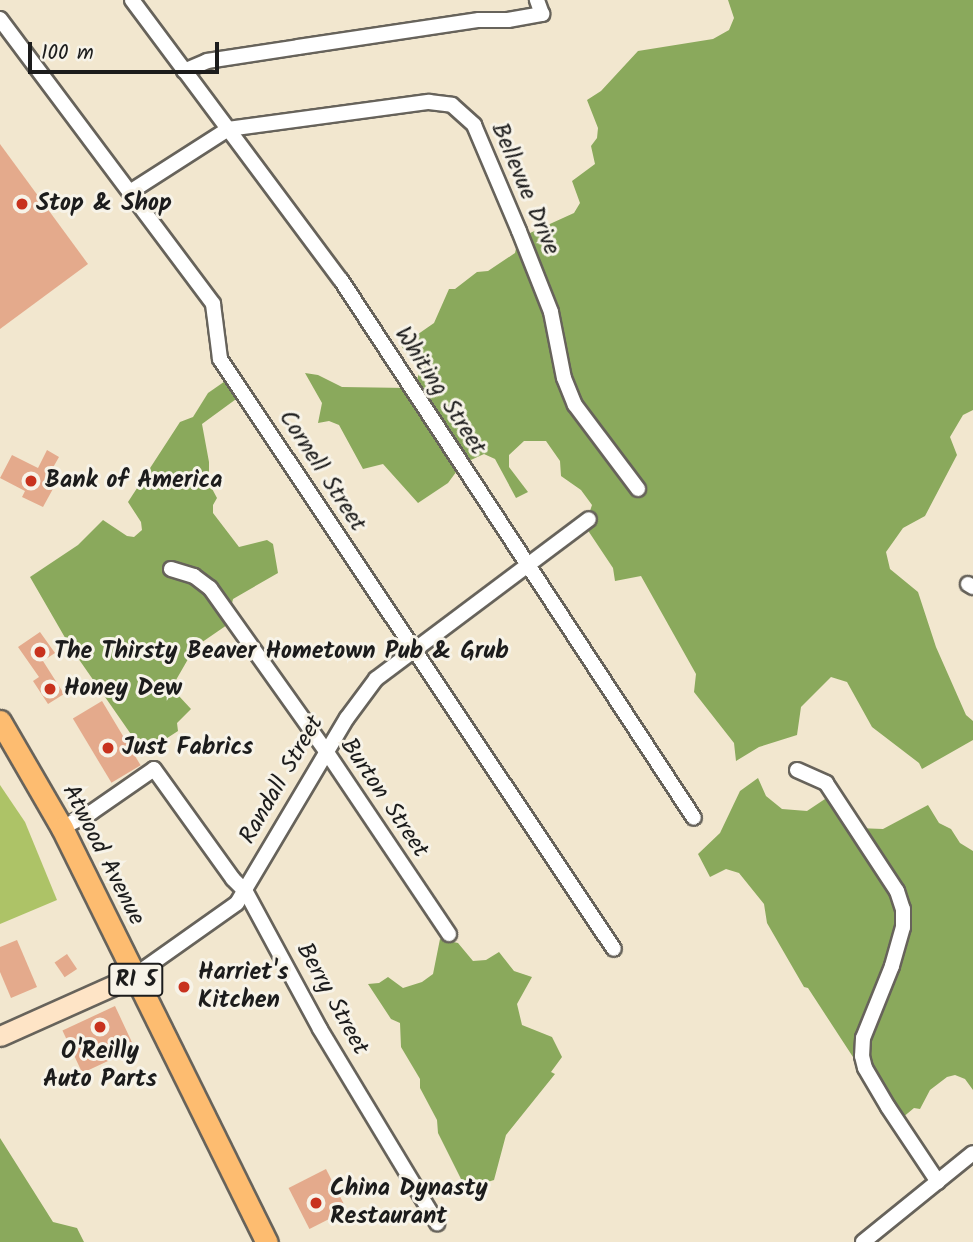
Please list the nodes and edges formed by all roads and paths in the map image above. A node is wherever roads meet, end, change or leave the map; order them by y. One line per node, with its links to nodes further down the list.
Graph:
1 (132, 0): 4 (street, Whiting Street)
2 (537, 0): 4 (street)
3 (0, 19): 6 (street, Cornell Street)
4 (184, 71): 5 (street, Whiting Street)
5 (228, 129): 6 (street, Bellevue Drive); 7 (street, Bellevue Drive); 9 (street, Whiting Street)
6 (130, 192): 11 (street, Cornell Street)
7 (638, 489)
8 (589, 519): 9 (street, Randall Street)
9 (528, 564): 11 (street, Randall Street); 15 (street, Whiting Street)
10 (171, 569): 13 (street, Burton Street)
11 (413, 650): 13 (street, Randall Street); 19 (street, Cornell Street)
12 (0, 721): 16 (main road, Atwood Avenue / RI 5)
13 (326, 752): 17 (street, Randall Street); 18 (street, Burton Street)
14 (797, 770): 23 (street)
15 (694, 818)
16 (62, 828): 17 (street, Berry Street); 20 (main road, Atwood Avenue / RI 5)
17 (246, 892): 20 (street, Randall Street); 24 (street, Berry Street)
18 (449, 934)
19 (614, 949)
20 (134, 976): 21 (street, Randall Street); 25 (main road, Atwood Avenue / RI 5)
21 (0, 1036)
22 (973, 1153): 23 (street)
23 (938, 1182): 26 (street)
24 (437, 1223)
25 (267, 1242)
26 (863, 1242)

